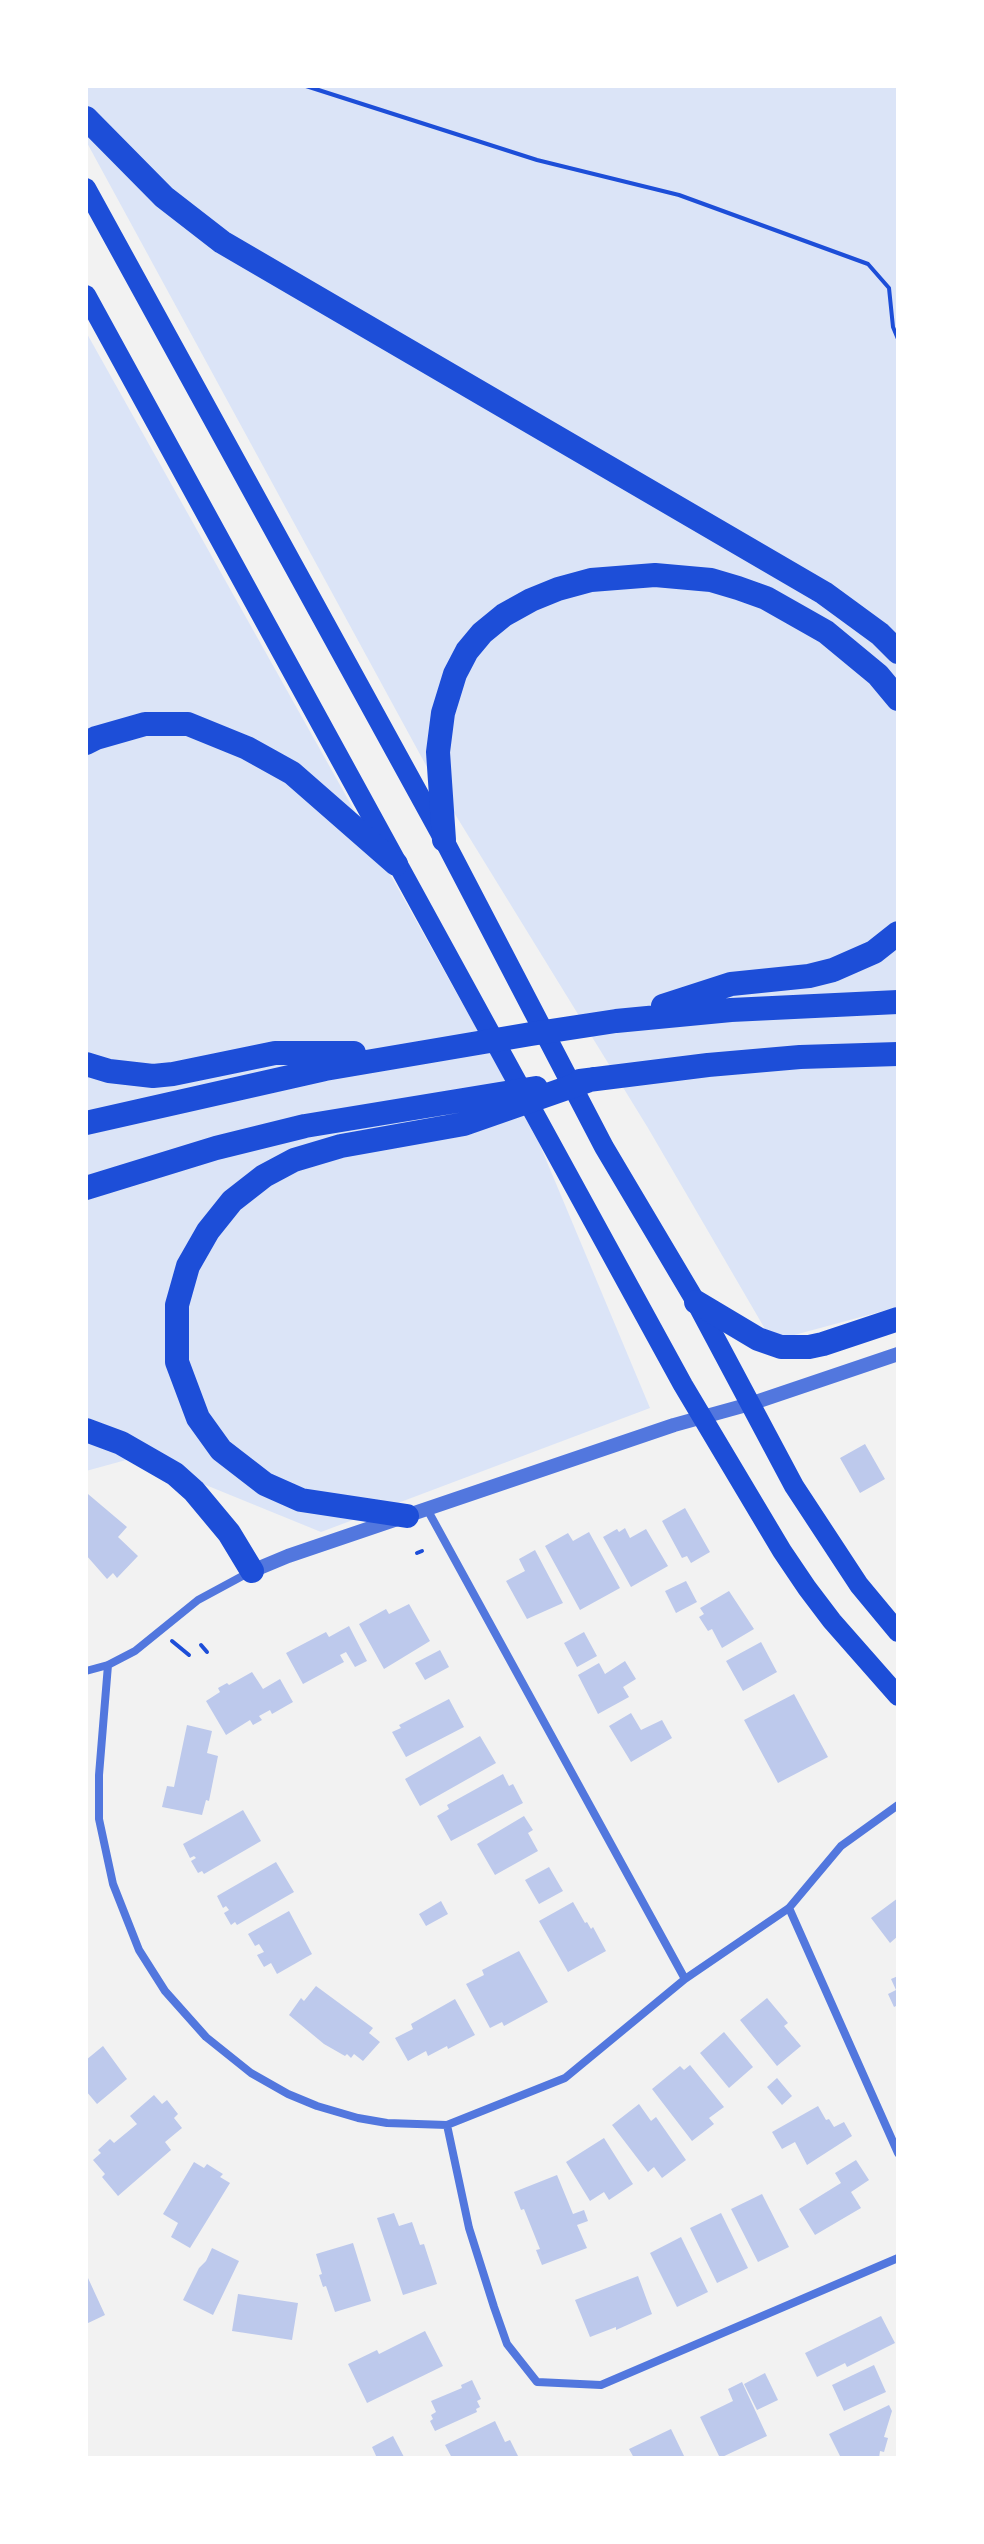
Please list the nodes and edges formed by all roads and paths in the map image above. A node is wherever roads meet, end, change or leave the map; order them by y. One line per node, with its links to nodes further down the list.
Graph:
1 (306, 86): 5 (path)
2 (86, 118): 6 (highway)
3 (86, 188): 9 (main road)
4 (86, 295): 10 (main road)
5 (898, 339)
6 (898, 652)
7 (898, 699): 9 (highway)
8 (86, 743): 10 (highway)
9 (444, 840): 20 (main road)
10 (396, 864): 24 (main road)
11 (898, 933): 13 (highway)
12 (898, 1002): 13 (highway)
13 (616, 1021): 14 (highway)
14 (416, 1052): 16 (highway); 18 (highway)
15 (898, 1054): 17 (highway)
16 (86, 1064)
17 (593, 1079): 19 (highway); 26 (highway)
18 (86, 1123)
19 (86, 1188)
20 (696, 1302): 21 (highway); 23 (main road)
21 (898, 1319)
22 (898, 1354): 23 (street)
23 (750, 1404): 24 (street); 29 (main road)
24 (702, 1418): 26 (street); 35 (main road)
25 (86, 1430): 27 (highway)
26 (417, 1512): 27 (street); 38 (street)
27 (252, 1571): 28 (street)
28 (161, 1632): 32 (path); 33 (street)
29 (898, 1632)
30 (201, 1645): 31 (path)
31 (207, 1652)
32 (189, 1655)
33 (108, 1665): 34 (street); 39 (street)
34 (86, 1671)
35 (898, 1696)
36 (898, 1805): 37 (street)
37 (789, 1908): 38 (street); 40 (street)
38 (685, 1979): 39 (street)
39 (447, 2125): 41 (street)
40 (898, 2153)
41 (898, 2258)

